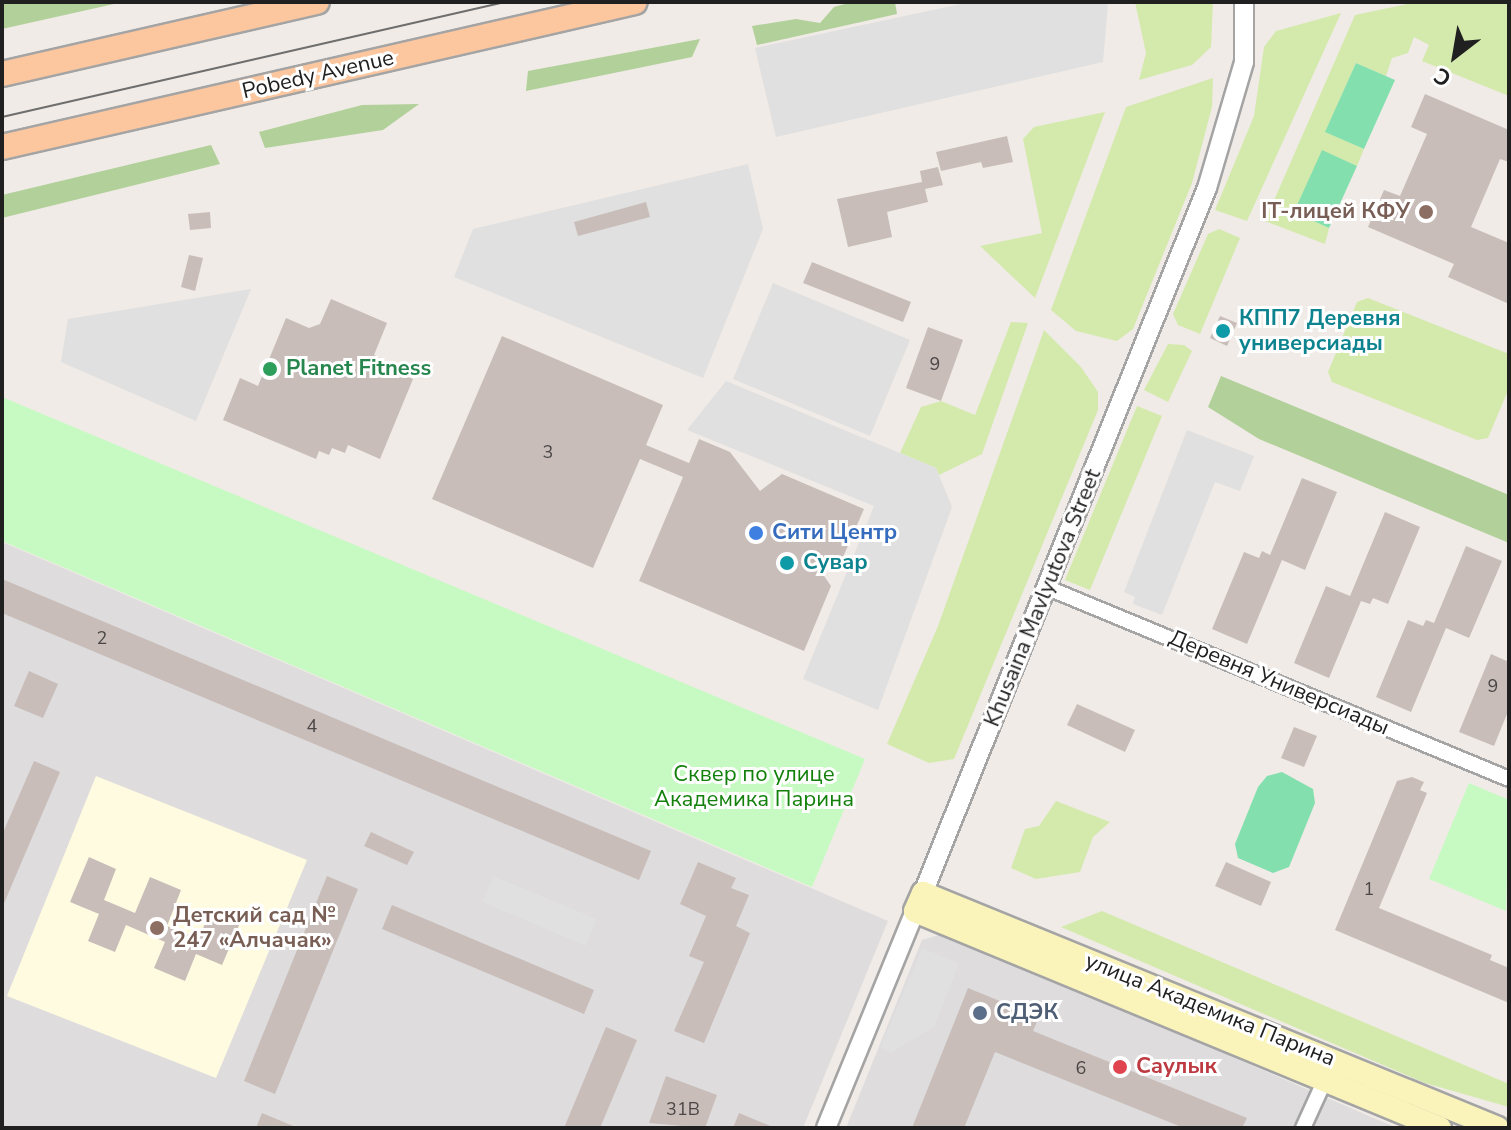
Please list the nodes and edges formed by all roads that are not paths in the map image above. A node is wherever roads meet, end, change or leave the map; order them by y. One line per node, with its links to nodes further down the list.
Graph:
1 (317, 2): 4 (main road)
2 (635, 2): 5 (main road, Pobedy Avenue)
3 (1244, 2): 6 (street, Khusaina Mavlyutova Street)
4 (2, 74)
5 (2, 147)
6 (1048, 588): 7 (street, Деревня Универсиады); 8 (street, Khusaina Mavlyutova Street)
7 (1509, 779)
8 (919, 902): 9 (main road, улица Академика Парина); 10 (main road, улица Академика Парина); 11 (street, Khusaina Mavlyutova Street)
9 (1332, 1060): 10 (main road); 14 (main road, улица Академика Парина)
10 (1324, 1082): 12 (street); 13 (main road, улица Академика Парина)
11 (826, 1128)
12 (1303, 1128)
13 (1440, 1128)
14 (1498, 1128)

